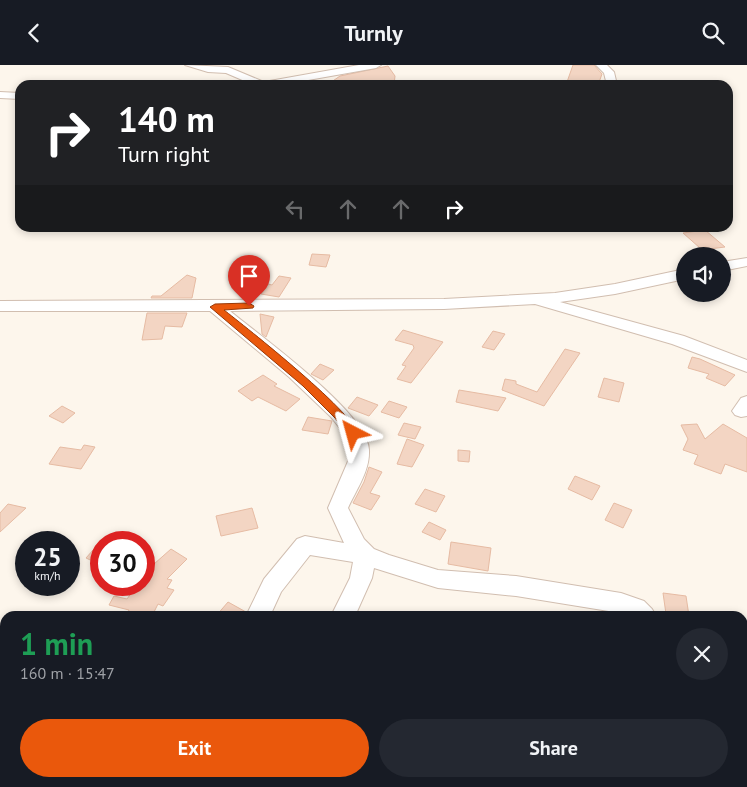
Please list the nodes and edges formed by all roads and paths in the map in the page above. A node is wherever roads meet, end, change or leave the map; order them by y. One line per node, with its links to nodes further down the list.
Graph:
1 (190, 65): 5 (street)
2 (241, 65): 5 (street)
3 (376, 65): 7 (street)
4 (601, 65): 8 (street)
5 (228, 70): 6 (street)
6 (251, 80)
7 (290, 80)
8 (611, 80)
9 (0, 95): 10 (street)
10 (15, 96)
11 (747, 262): 12 (street)
12 (731, 265)
13 (676, 276): 14 (street)
14 (536, 299): 16 (street); 17 (street)
15 (0, 305): 16 (street)
16 (215, 307): 18 (street)
17 (747, 366)
18 (366, 555): 19 (street); 20 (street); 21 (street)
19 (260, 611)
20 (345, 611)
21 (639, 611)

